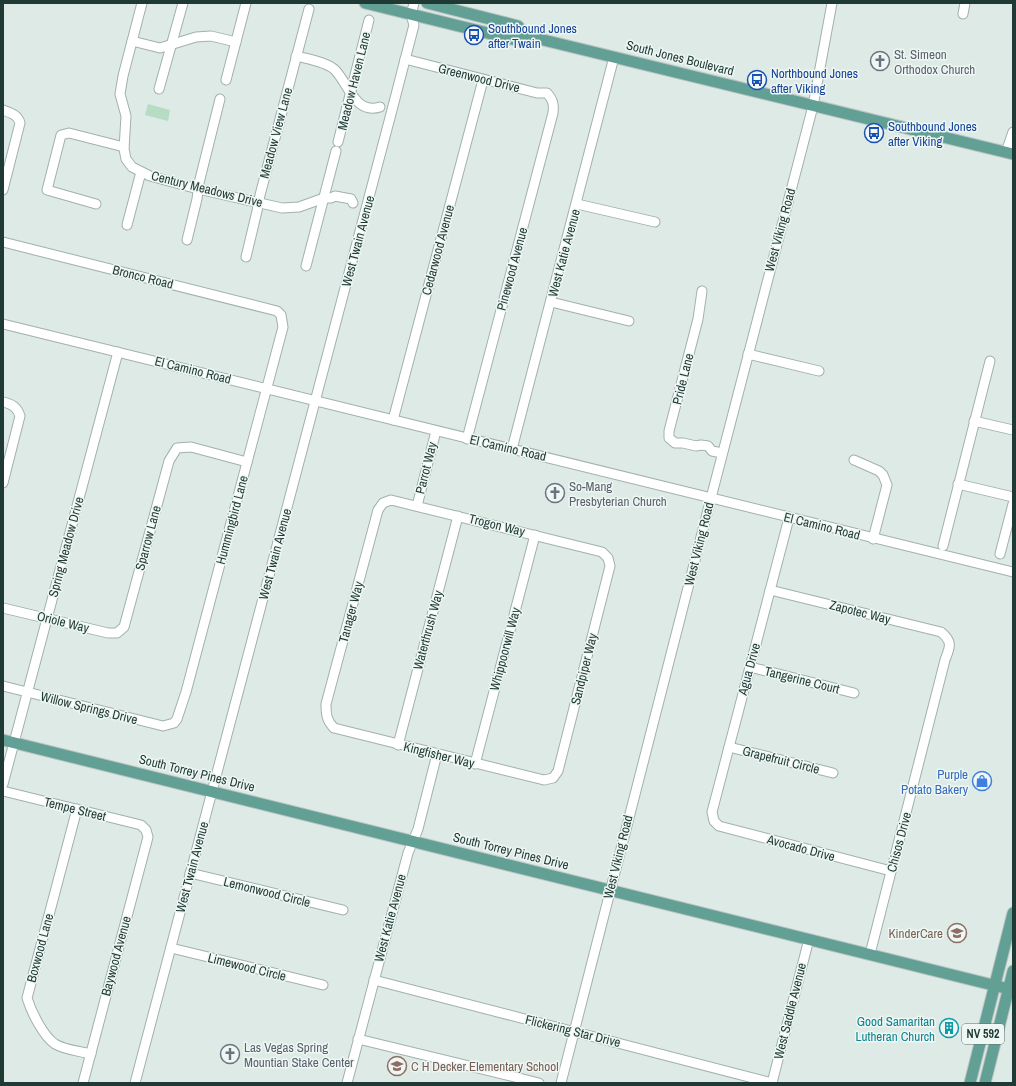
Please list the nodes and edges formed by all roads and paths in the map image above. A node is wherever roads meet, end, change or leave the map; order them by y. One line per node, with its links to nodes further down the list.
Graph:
1 (142, 3): 14 (street, Century Meadows Drive)
2 (182, 3): 16 (street)
3 (246, 3): 15 (street)
4 (365, 3): 11 (main road, South Jones Boulevard)
5 (414, 3): 11 (street, West Twain Avenue)
6 (426, 3): 11 (street, West Twain Avenue); 13 (main road, South Jones Boulevard)
7 (832, 3): 26 (street, West Viking Road)
8 (965, 3): 10 (street)
9 (309, 9): 17 (street, Meadow View Lane)
10 (963, 14)
11 (416, 19): 13 (main road, South Jones Boulevard); 19 (street, West Twain Avenue)
12 (369, 20): 23 (street, Meadow Haven Lane)
13 (527, 36): 18 (main road, South Jones Boulevard)
14 (132, 41): 16 (street); 30 (street, Century Meadows Drive)
15 (236, 42): 16 (street); 20 (street)
16 (171, 45): 22 (street)
17 (296, 56): 23 (street); 36 (street, Meadow View Lane)
18 (614, 57): 26 (main road, South Jones Boulevard); 38 (street, West Katie Avenue)
19 (405, 59): 21 (street, Greenwood Drive); 28 (street, West Twain Avenue)
20 (226, 80)
21 (483, 80): 24 (street, Greenwood Drive); 58 (street, Cedarwood Avenue)
22 (159, 89)
23 (351, 94): 28 (street); 35 (street, Meadow Haven Lane)
24 (552, 98): 62 (street, Pinewood Avenue)
25 (220, 99): 33 (street)
26 (812, 106): 31 (main road, South Jones Boulevard); 52 (street, West Viking Road)
27 (3, 110): 34 (street)
28 (392, 110): 39 (street, West Twain Avenue)
29 (1013, 132): 31 (street)
30 (124, 147): 32 (street, Century Meadows Drive); 37 (street)
31 (1010, 153)
32 (141, 172): 33 (street, Century Meadows Drive); 41 (street)
33 (198, 189): 36 (street, Century Meadows Drive); 42 (street)
34 (3, 190)
35 (328, 198): 36 (street, Century Meadows Drive); 39 (street, Century Meadows Drive); 45 (street, Meadow Haven Lane)
36 (259, 202): 44 (street, Meadow View Lane)
37 (96, 204)
38 (576, 204): 40 (street); 47 (street, West Katie Avenue)
39 (367, 206): 56 (street, West Twain Avenue)
40 (655, 222)
41 (127, 225)
42 (187, 240)
43 (3, 242): 48 (street, Bronco Road)
44 (246, 257)
45 (306, 266)
46 (702, 292): 64 (street, Pride Lane)
47 (551, 302): 49 (street); 63 (street, West Katie Avenue)
48 (281, 315): 55 (street, Hummingbird Lane)
49 (629, 321)
50 (3, 324): 51 (street, El Camino Road)
51 (118, 352): 55 (street, El Camino Road); 84 (street, Spring Meadow Drive)
52 (748, 354): 54 (street); 64 (street, West Viking Road)
53 (990, 361): 59 (street)
54 (819, 372)
55 (267, 389): 56 (street, El Camino Road); 66 (street, Hummingbird Lane)
56 (316, 400): 58 (street, El Camino Road); 103 (street, West Twain Avenue)
57 (3, 402): 67 (street)
58 (394, 420): 61 (street, El Camino Road)
59 (974, 421): 60 (street); 68 (street)
60 (1013, 430)
61 (436, 431): 62 (street, El Camino Road); 73 (street, Parrot Way)
62 (467, 438): 63 (street, El Camino Road)
63 (512, 449): 70 (street, El Camino Road)
64 (722, 454): 70 (street, West Viking Road)
65 (854, 460): 77 (street)
66 (247, 462): 85 (street, Sparrow Lane); 92 (street, Hummingbird Lane)
67 (3, 483)
68 (958, 484): 69 (street); 78 (street)
69 (1013, 497)
70 (710, 498): 75 (street, El Camino Road); 110 (street, West Viking Road)
71 (383, 503): 73 (street, Trogon Way); 91 (street, Tanager Way)
72 (1013, 504): 79 (street)
73 (417, 506): 74 (street, Trogon Way)
74 (458, 516): 76 (street, Trogon Way); 95 (street, Waterthrush Way)
75 (788, 518): 77 (street, El Camino Road); 82 (street, Agua Drive)
76 (535, 535): 80 (street, Trogon Way); 98 (street, Whippoorwill Way)
77 (873, 539): 81 (street, El Camino Road)
78 (943, 546)
79 (1000, 554)
80 (608, 558): 100 (street, Sandpiper Way)
81 (1013, 572)
82 (770, 590): 86 (street, Zapotec Way); 87 (street, Agua Drive)
83 (3, 608): 84 (street, Oriole Way)
84 (48, 619): 85 (street, Oriole Way); 89 (street, Spring Meadow Drive)
85 (122, 630)
86 (948, 638): 108 (street, Chisos Drive)
87 (750, 667): 90 (street, Tangerine Court); 96 (street, Agua Drive)
88 (3, 686): 89 (street, Willow Springs Drive)
89 (28, 693): 92 (street, Willow Springs Drive); 94 (street, Spring Meadow Drive)
90 (854, 693)
91 (328, 722): 95 (street, Kingfisher Way)
92 (174, 723)
93 (3, 740): 94 (main road, South Torrey Pines Drive)
94 (15, 743): 101 (street, Spring Meadow Drive); 103 (main road, South Torrey Pines Drive)
95 (398, 745): 97 (street, Kingfisher Way)
96 (729, 747): 99 (street, Grapefruit Circle); 105 (street, Agua Drive)
97 (437, 754): 98 (street, Kingfisher Way); 107 (street, West Katie Avenue)
98 (475, 764): 100 (street, Kingfisher Way)
99 (833, 774)
100 (552, 778)
101 (3, 784)
102 (3, 792): 104 (street, Tempe Street)
103 (212, 792): 107 (main road, South Torrey Pines Drive); 109 (street, West Twain Avenue)
104 (77, 809): 106 (street, Tempe Street); 123 (street, Boxwood Lane)
105 (714, 821): 108 (street, Avocado Drive)
106 (146, 830): 123 (street, Baywood Avenue)
107 (413, 841): 110 (main road, South Torrey Pines Drive); 117 (street, West Katie Avenue)
108 (891, 871): 115 (street, Chisos Drive)
109 (190, 873): 111 (street, Lemonwood Circle); 114 (street, West Twain Avenue)
110 (610, 890): 113 (main road, South Torrey Pines Drive); 121 (street, West Viking Road)
111 (343, 910)
112 (1013, 913): 119 (main road, NV 592)
113 (809, 939): 115 (main road, South Torrey Pines Drive); 129 (street, West Saddle Avenue)
114 (171, 948): 118 (street, Limewood Circle); 125 (street, West Twain Avenue)
115 (870, 954): 119 (main road, South Torrey Pines Drive)
116 (1013, 971): 120 (main road, NV 592)
117 (374, 980): 121 (street, Flickering Star Drive); 122 (street, West Katie Avenue)
118 (323, 985)
119 (995, 985): 120 (main road, South Torrey Pines Drive); 130 (main road, NV 592)
120 (1011, 989): 131 (main road, NV 592)
121 (574, 1031): 128 (street, West Viking Road); 129 (street, Flickering Star Drive)
122 (358, 1039): 126 (street, West Katie Avenue); 127 (street)
123 (91, 1054): 124 (street, Baywood Avenue)
124 (83, 1083)
125 (135, 1083)
126 (347, 1083)
127 (539, 1083)
128 (561, 1083)
129 (772, 1083)
130 (970, 1083)
131 (985, 1083)

